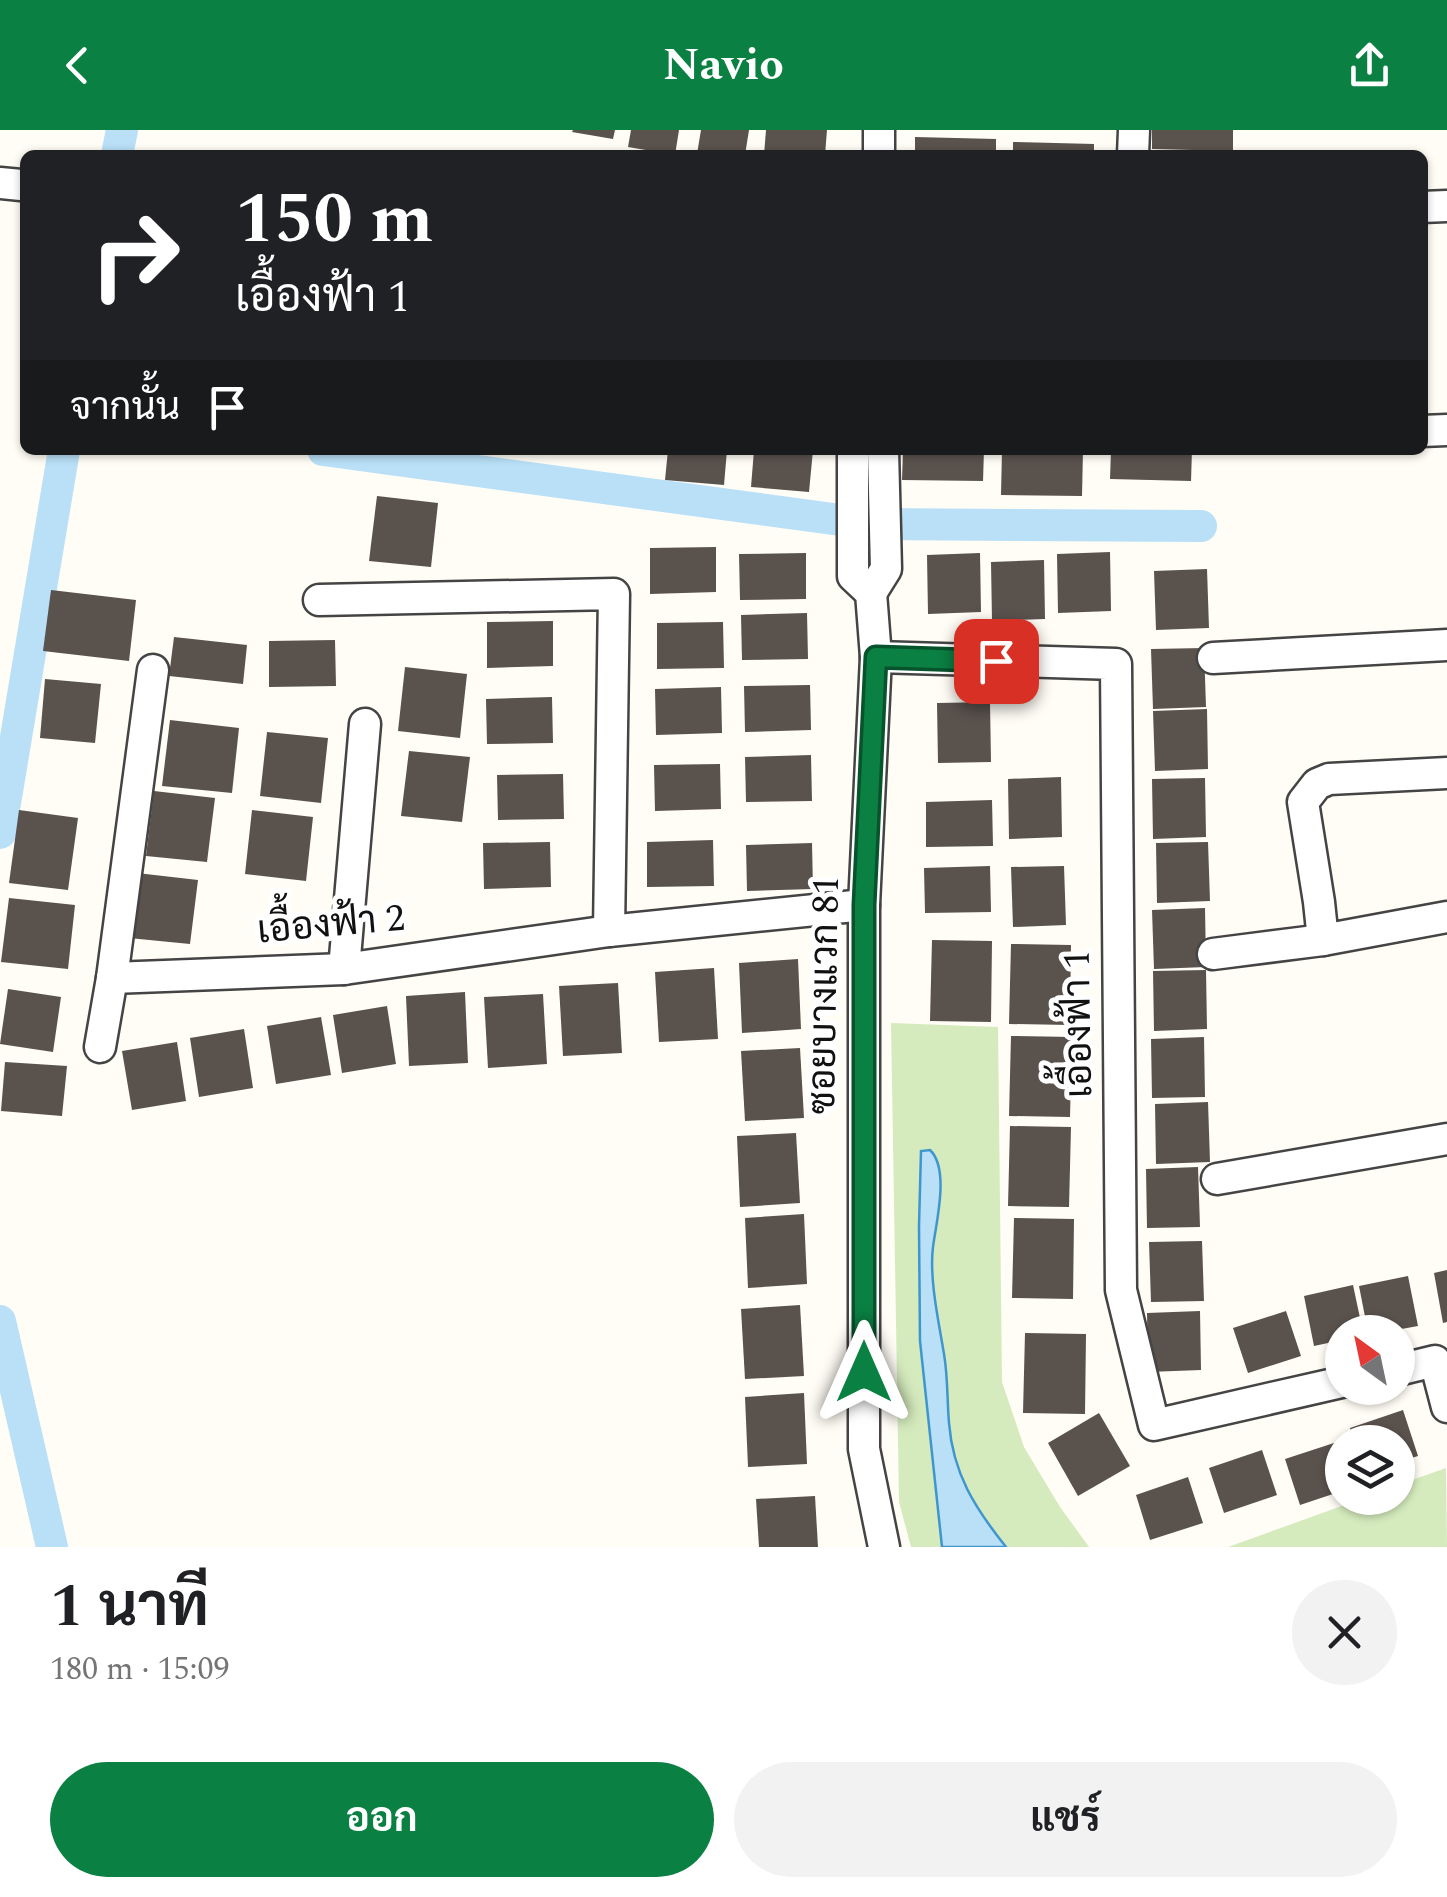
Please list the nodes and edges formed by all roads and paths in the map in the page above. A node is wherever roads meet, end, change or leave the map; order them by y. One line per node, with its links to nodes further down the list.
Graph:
1 (854, 455): 3 (street, ซอยบางแวก 81)
2 (882, 455): 3 (street)
3 (870, 579): 6 (street, ซอยบางแวก 81)
4 (319, 600): 13 (street)
5 (1447, 645): 7 (street)
6 (876, 657): 11 (street, ซอยบางแวก 81); 22 (street, เอื้องฟ้า 1)
7 (1213, 658)
8 (152, 670): 17 (street)
9 (365, 724): 16 (street)
10 (1447, 773): 14 (street)
11 (864, 905): 13 (street, เอื้องฟ้า 2); 24 (street, ซอยบางแวก 81)
12 (1447, 917): 14 (street)
13 (609, 931): 16 (street, เอื้องฟ้า 2)
14 (1323, 940): 15 (street)
15 (1213, 954)
16 (344, 969): 17 (street, เอื้องฟ้า 2)
17 (112, 978): 18 (street)
18 (100, 1046)
19 (1447, 1139): 20 (street)
20 (1217, 1179)
21 (1415, 1366): 23 (street)
22 (1325, 1386)
23 (1447, 1407)
24 (884, 1547)

